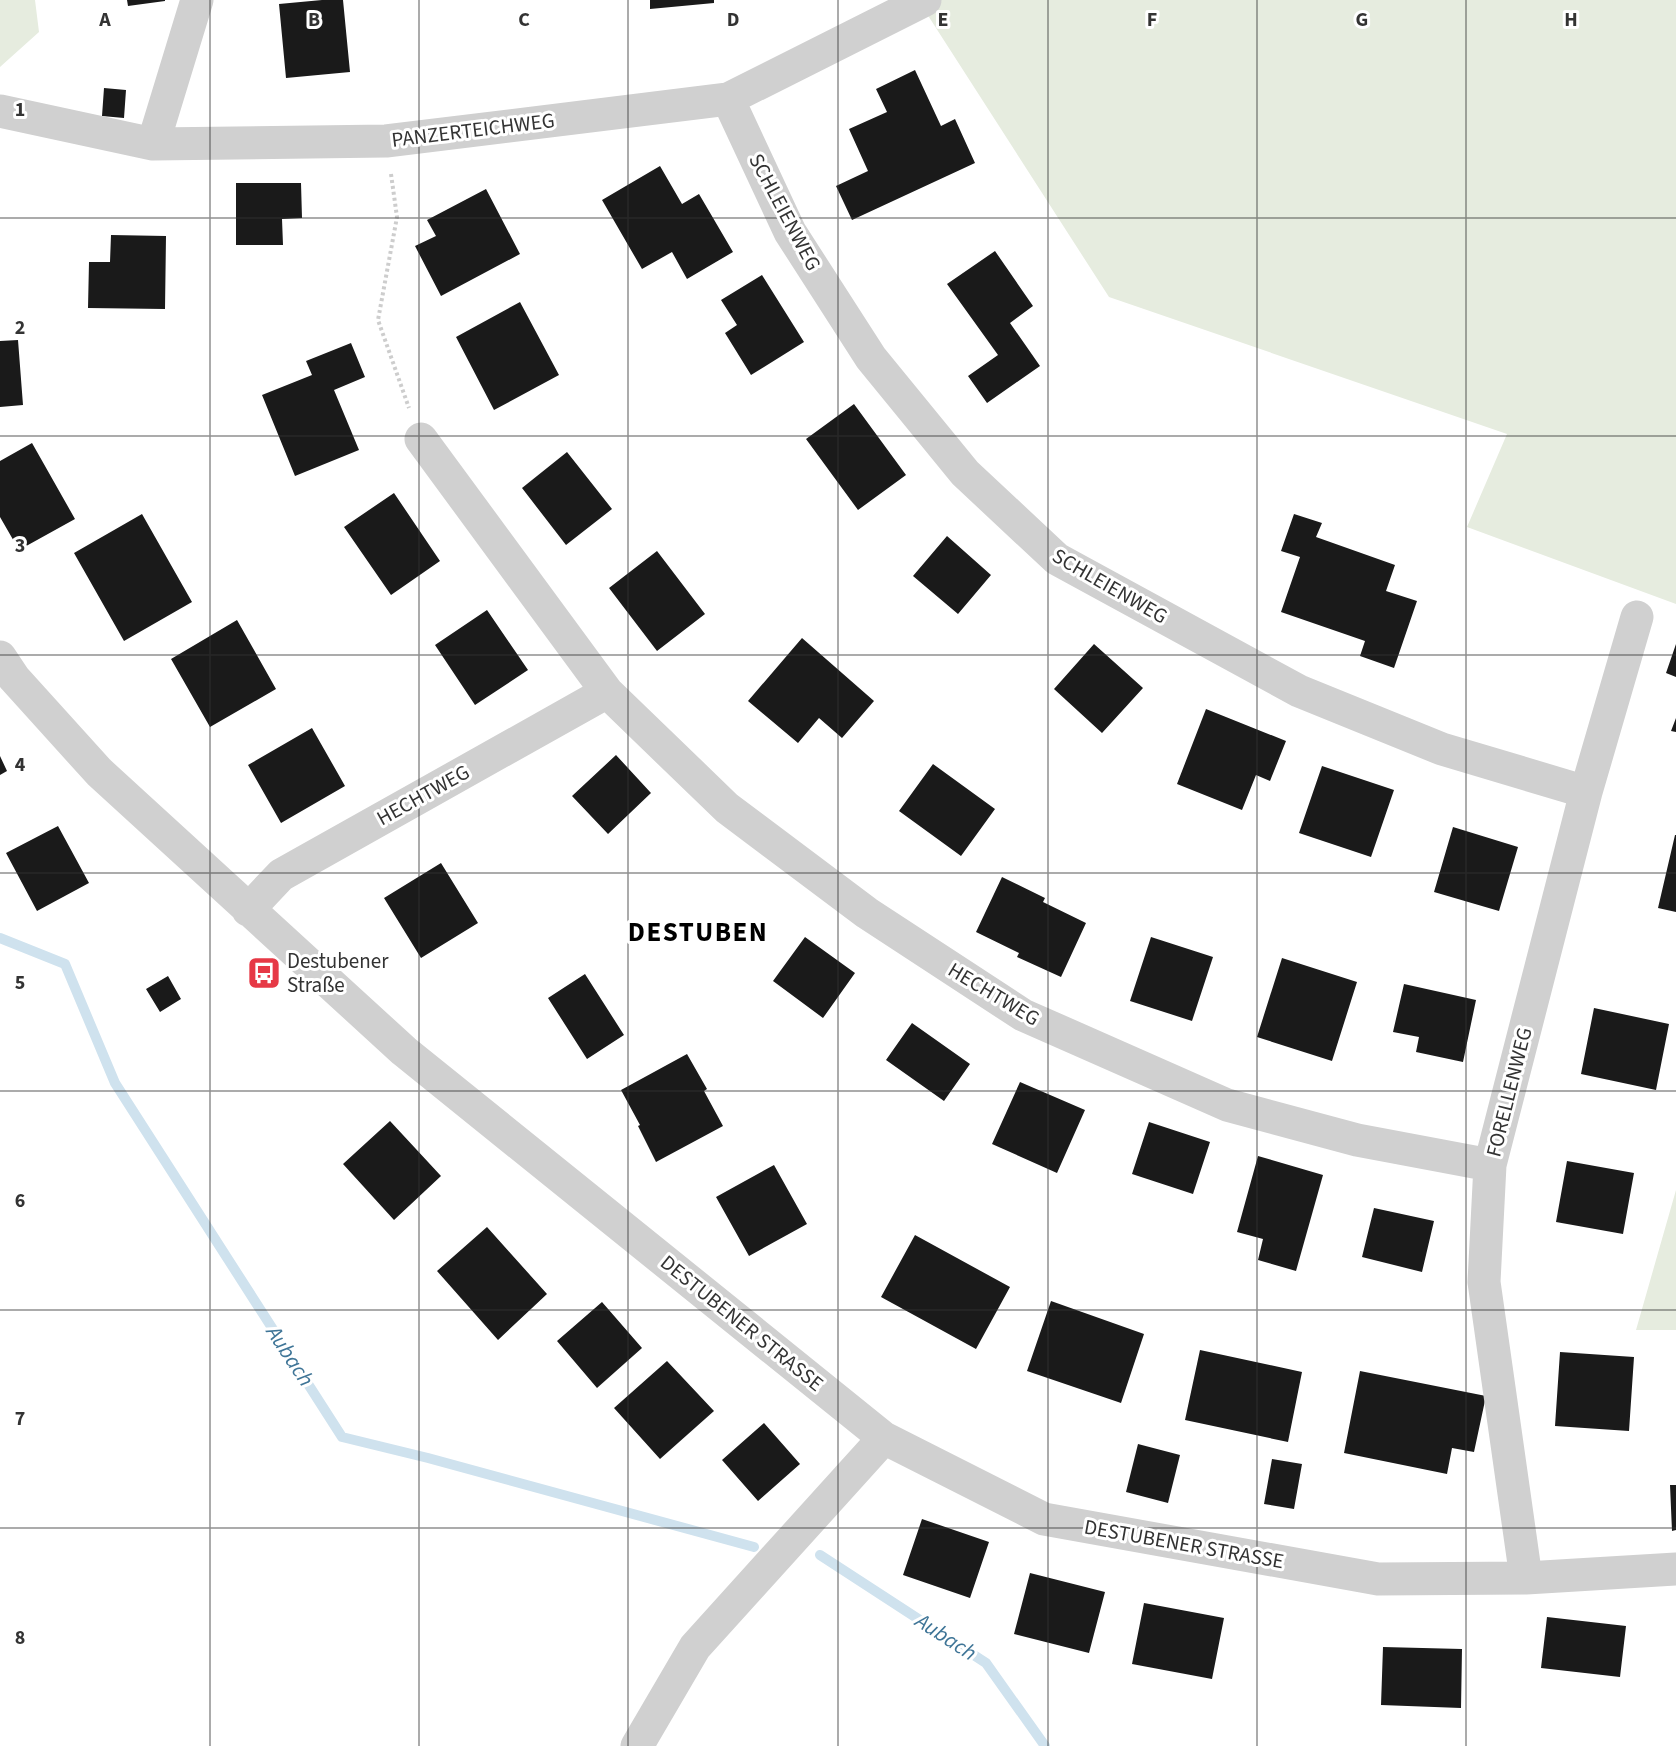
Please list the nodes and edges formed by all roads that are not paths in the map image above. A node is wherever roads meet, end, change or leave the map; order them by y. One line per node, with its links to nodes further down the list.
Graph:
1 (197, 0): 5 (street)
2 (925, 0): 3 (street, PANZERTEICHWEG)
3 (728, 99): 5 (street, PANZERTEICHWEG); 10 (street, SCHLEIENWEG)
4 (0, 111): 5 (street, PANZERTEICHWEG)
5 (153, 144)
6 (421, 439): 9 (street, HECHTWEG)
7 (1637, 617): 10 (street, FORELLENWEG)
8 (0, 657): 11 (street, DESTUBENER STRASSE)
9 (607, 692): 11 (street, HECHTWEG); 12 (street, HECHTWEG)
10 (1586, 792): 12 (street, FORELLENWEG)
11 (248, 910): 13 (street, DESTUBENER STRASSE)
12 (1490, 1164): 15 (street, FORELLENWEG)
13 (884, 1438): 15 (street, DESTUBENER STRASSE); 16 (street)
14 (1676, 1569): 15 (street, DESTUBENER STRASSE)
15 (1526, 1578)
16 (637, 1746)

